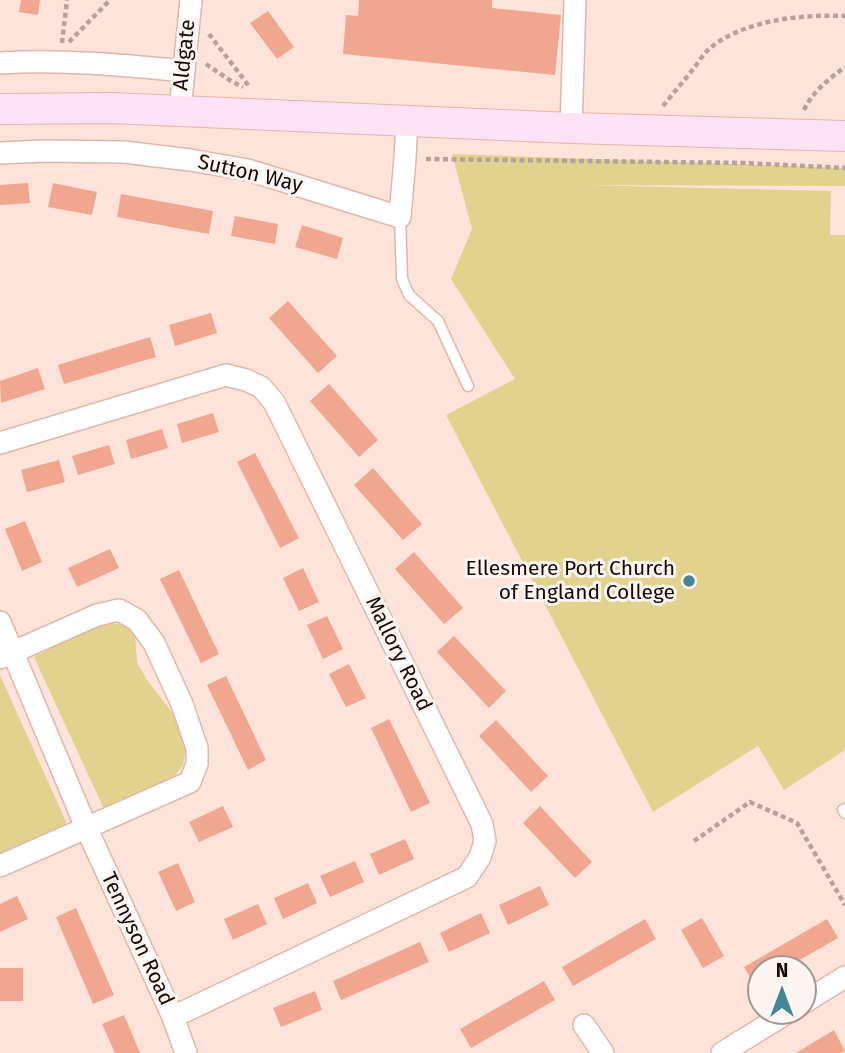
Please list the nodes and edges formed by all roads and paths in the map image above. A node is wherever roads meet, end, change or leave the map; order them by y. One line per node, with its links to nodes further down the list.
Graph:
1 (67, 0): 2 (path)
2 (110, 0)
3 (191, 0): 9 (street, Aldgate)
4 (575, 0): 16 (street)
5 (845, 16): 11 (path)
6 (203, 29): 10 (path)
7 (0, 63): 9 (street)
8 (845, 67): 14 (path)
9 (184, 71): 13 (street, Aldgate)
10 (250, 88)
11 (663, 106)
12 (0, 109): 13 (main road)
13 (180, 110): 15 (main road)
14 (802, 114)
15 (407, 121): 16 (main road); 21 (street)
16 (571, 128): 17 (main road)
17 (845, 136)
18 (0, 153): 21 (street, Sutton Way)
19 (418, 159): 20 (path)
20 (845, 168)
21 (400, 217): 22 (lane)
22 (468, 386)
23 (0, 443): 32 (street, Mallory Road)
24 (0, 622): 25 (street, Tennyson Road)
25 (7, 654): 26 (street, Tennyson Road); 26 (street)
26 (86, 827): 28 (street); 32 (street, Tennyson Road)
27 (694, 841): 29 (path)
28 (0, 866)
29 (845, 905)
30 (845, 977): 31 (street)
31 (817, 994)
32 (173, 1017): 35 (street, Tennyson Road)
33 (584, 1025): 36 (street)
34 (767, 1025): 37 (street)
35 (186, 1053)
36 (603, 1053)
37 (722, 1053)

